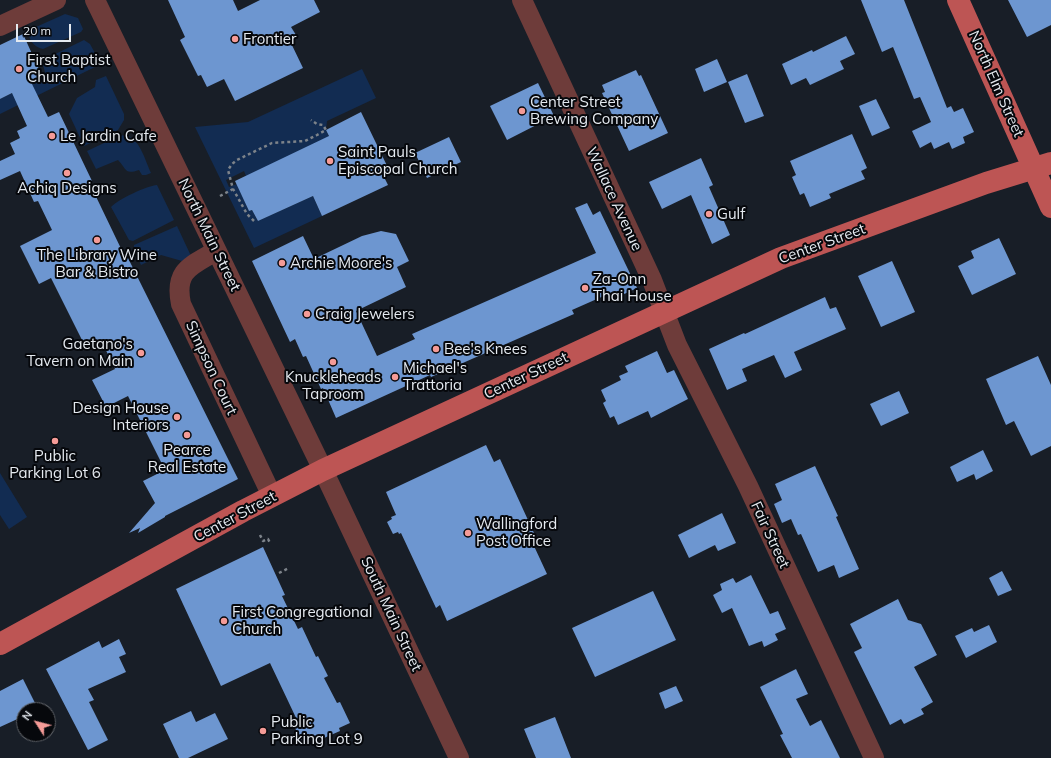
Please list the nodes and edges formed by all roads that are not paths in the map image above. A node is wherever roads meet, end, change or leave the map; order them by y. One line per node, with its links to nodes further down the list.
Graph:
1 (56, 0): 5 (street)
2 (95, 0): 8 (street, North Main Street)
3 (522, 0): 9 (street, Wallace Avenue)
4 (958, 0): 6 (main road, North Elm Street)
5 (0, 26)
6 (1042, 166): 7 (main road, North Elm Street); 9 (main road, Center Street)
7 (1051, 208)
8 (216, 250): 10 (street, North Main Street); 11 (street, Simpson Court)
9 (664, 313): 10 (main road, Center Street); 14 (street, Fair Street)
10 (323, 470): 11 (main road, Center Street); 13 (street, South Main Street)
11 (272, 496): 12 (main road, Center Street)
12 (0, 644)
13 (459, 758)
14 (874, 758)

